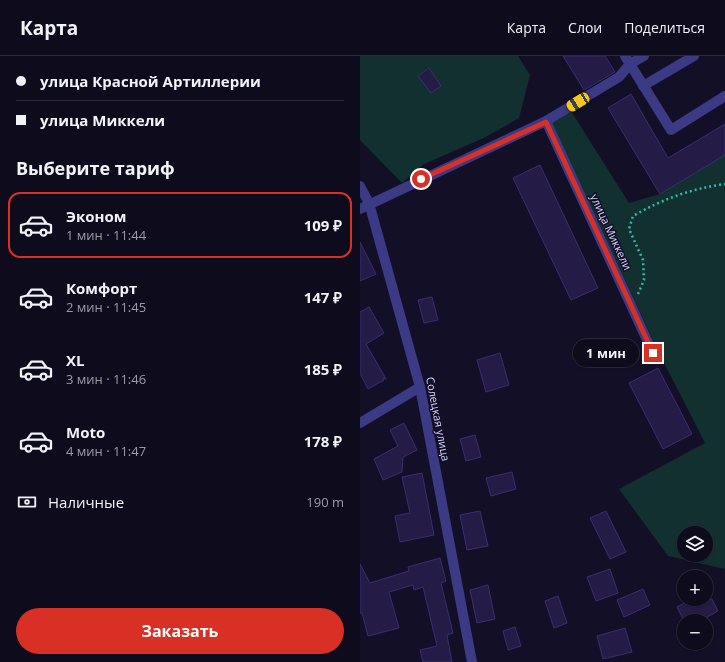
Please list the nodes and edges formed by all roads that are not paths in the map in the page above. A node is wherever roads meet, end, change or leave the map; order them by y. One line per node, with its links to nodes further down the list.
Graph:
1 (644, 56): 3 (street)
2 (694, 56): 4 (street)
3 (628, 60): 4 (street); 6 (street)
4 (643, 86): 5 (street)
5 (725, 96)
6 (546, 122): 8 (street); 10 (street, улица Миккели)
7 (360, 186): 8 (street, Солецкая улица)
8 (369, 203): 9 (street); 11 (street, Солецкая улица)
9 (360, 209)
10 (653, 353)
11 (420, 387): 12 (street); 13 (street, Солецкая улица)
12 (360, 423)
13 (472, 662)

